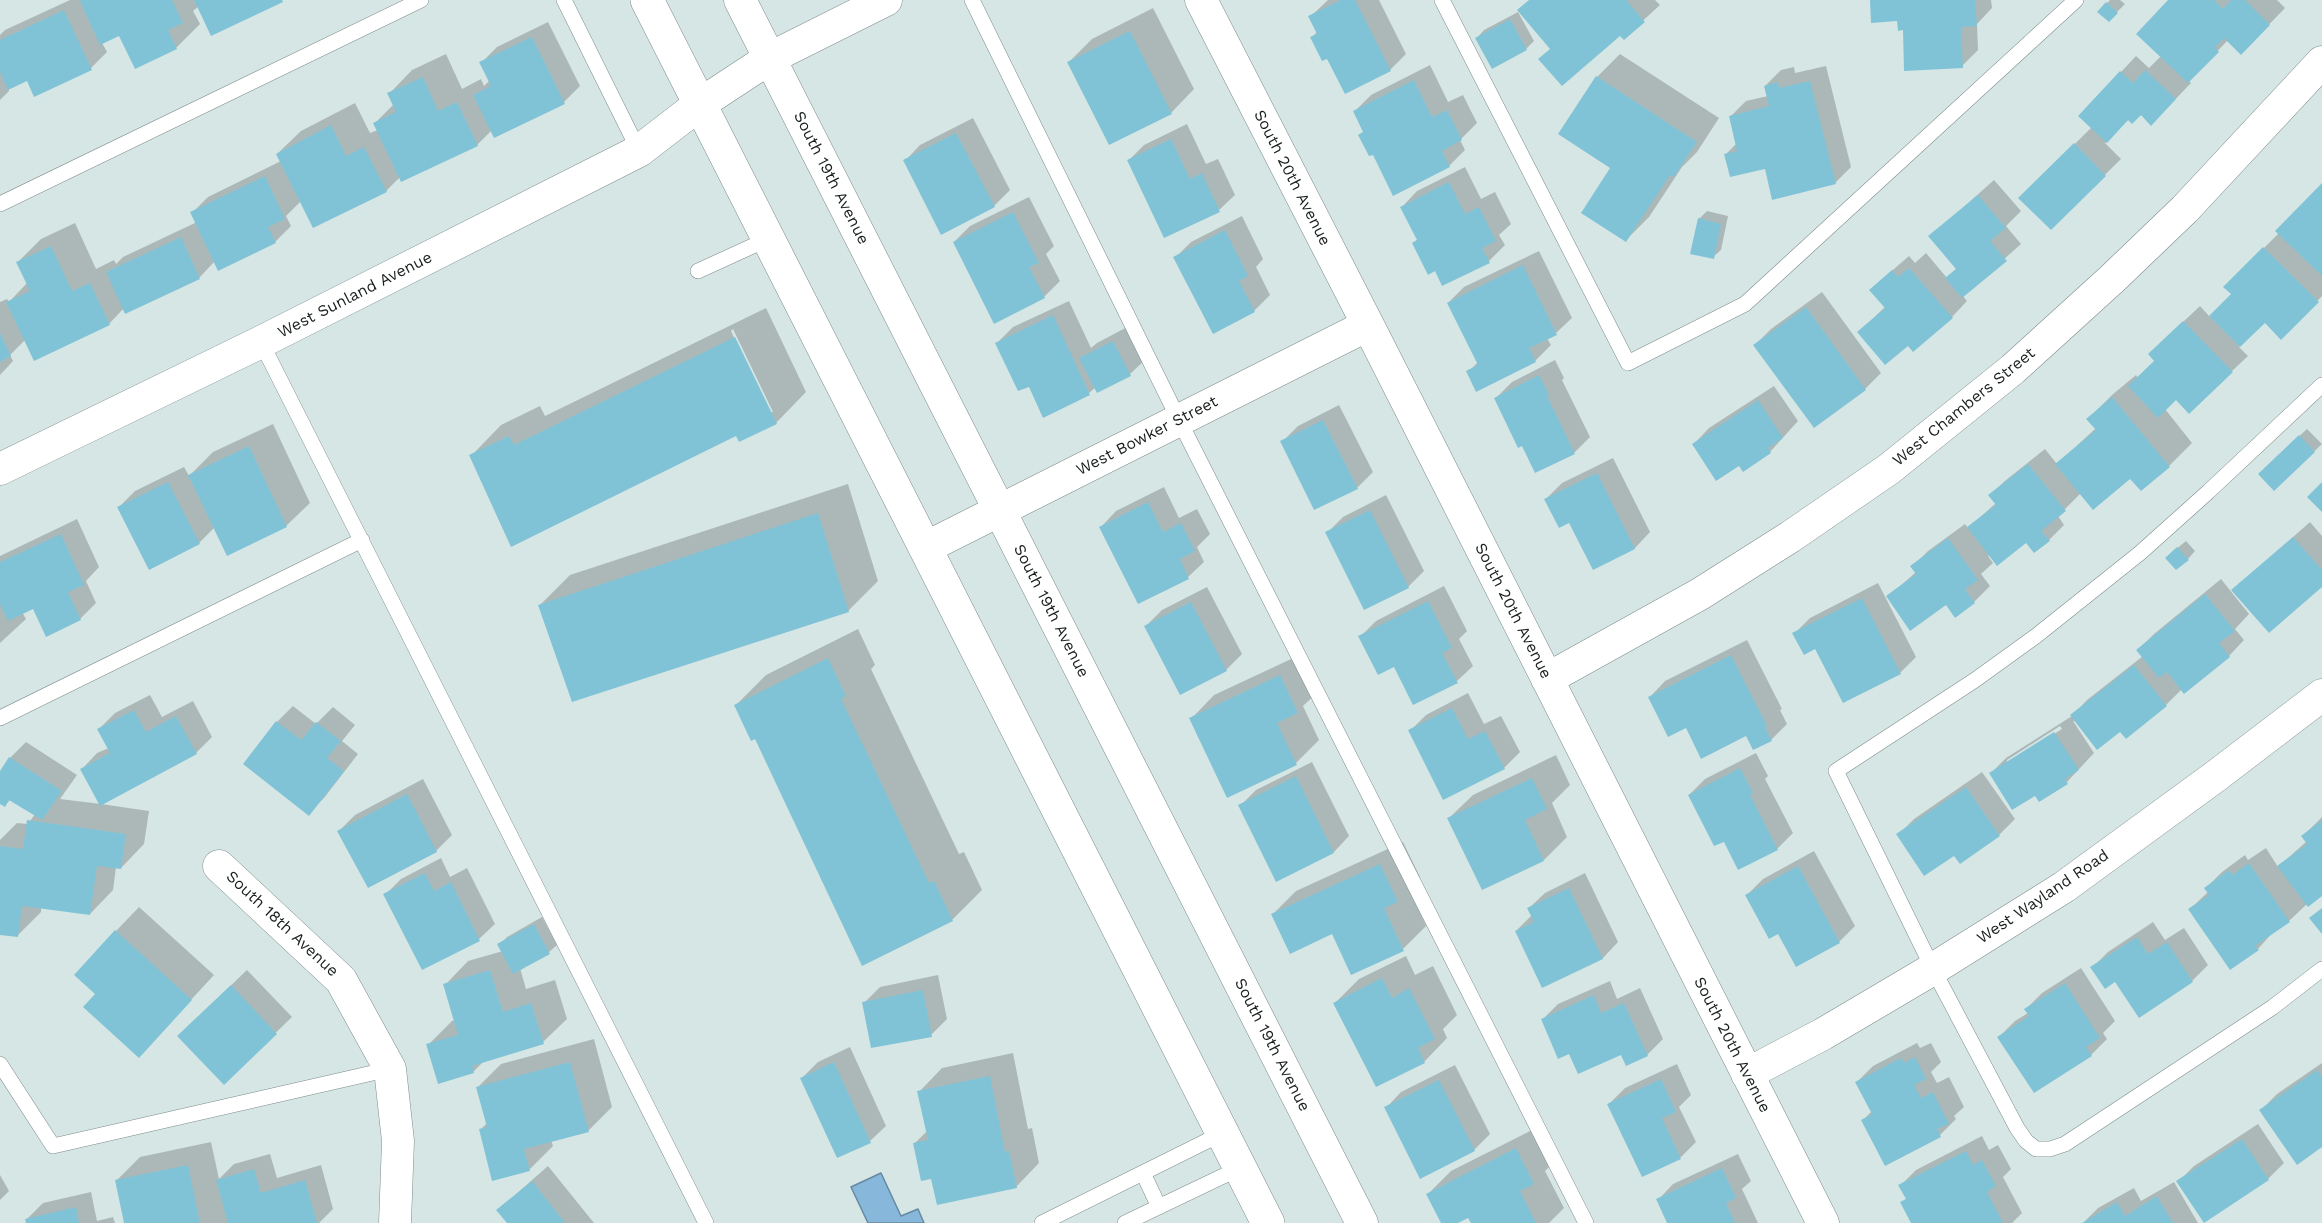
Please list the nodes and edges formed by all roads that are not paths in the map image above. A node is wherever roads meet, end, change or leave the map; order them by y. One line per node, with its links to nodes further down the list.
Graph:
1 (421, 0): 14 (lane)
2 (564, 0): 13 (lane)
3 (647, 0): 12 (main road)
4 (740, 0): 10 (street, South 19th Avenue)
5 (886, 0): 10 (street, West Sunland Avenue)
6 (972, 0): 20 (lane)
7 (1201, 0): 17 (street, South 20th Avenue)
8 (1442, 0): 9 (lane)
9 (2076, 0)
10 (770, 58): 12 (street, West Sunland Avenue); 22 (street, South 19th Avenue)
11 (2322, 62): 25 (street, West Chambers Street)
12 (700, 104): 13 (street, West Sunland Avenue); 15 (main road)
13 (639, 151): 18 (street, West Sunland Avenue)
14 (0, 204)
15 (768, 239): 16 (lane); 24 (main road)
16 (698, 272)
17 (1368, 325): 20 (street, West Bowker Street); 25 (street, South 20th Avenue)
18 (261, 342): 21 (street, West Sunland Avenue); 23 (lane)
19 (2322, 385): 29 (lane)
20 (1179, 420): 22 (street, West Bowker Street); 45 (lane)
21 (0, 469)
22 (1000, 510): 24 (street, West Bowker Street); 44 (street, South 19th Avenue)
23 (362, 540): 27 (lane); 40 (lane)
24 (925, 548): 34 (main road)
25 (1547, 679): 33 (street, South 20th Avenue)
26 (2322, 695): 29 (street, West Wayland Road)
27 (0, 718)
28 (219, 866): 32 (street, South 18th Avenue)
29 (1933, 969): 30 (lane); 33 (street, West Wayland Road)
30 (2322, 969)
31 (0, 1064): 32 (lane)
32 (390, 1069): 39 (street, South 18th Avenue)
33 (1747, 1074): 46 (street, South 20th Avenue)
34 (1222, 1133): 35 (main road); 36 (lane)
35 (1240, 1168): 37 (lane); 43 (main road)
36 (1143, 1173): 37 (lane); 38 (lane)
37 (1159, 1207): 42 (lane)
38 (1059, 1219): 41 (lane)
39 (395, 1223)
40 (706, 1223)
41 (1042, 1223)
42 (1125, 1223)
43 (1268, 1223)
44 (1362, 1223)
45 (1586, 1223)
46 (1823, 1223)

